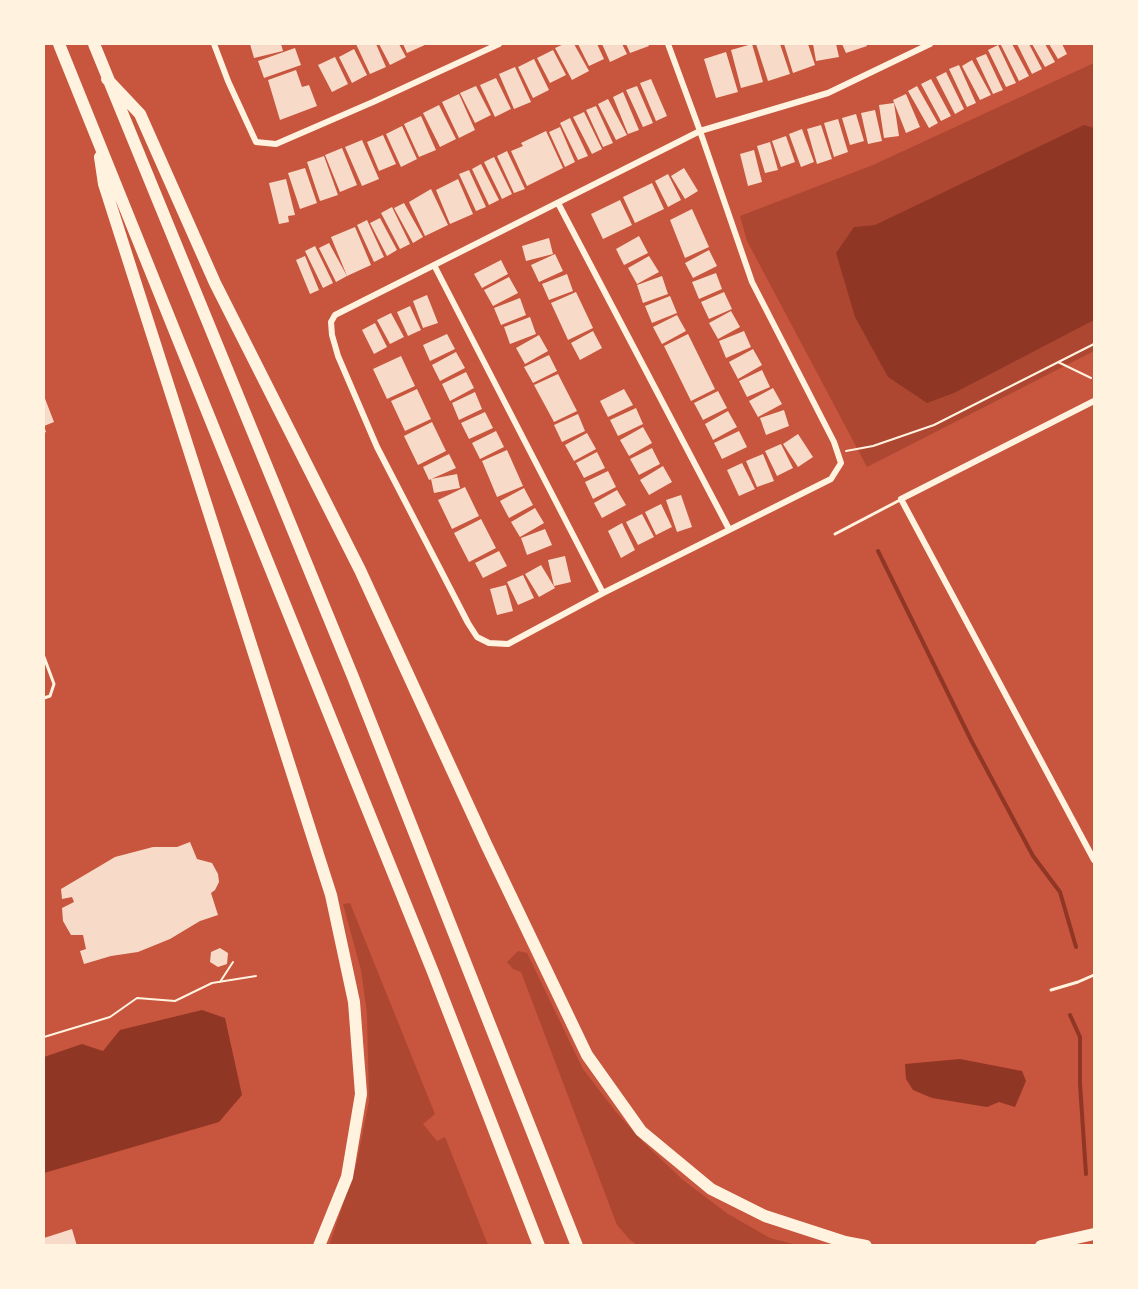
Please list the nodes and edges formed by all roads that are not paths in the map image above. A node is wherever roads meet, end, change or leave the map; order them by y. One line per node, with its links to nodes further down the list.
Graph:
1 (59, 44): 9 (highway)
2 (94, 44): 7 (highway)
3 (214, 44): 4 (street)
4 (499, 44)
5 (668, 44): 8 (street)
6 (930, 44): 8 (street)
7 (108, 79): 25 (highway); 26 (highway)
8 (700, 131): 10 (street); 14 (street)
9 (99, 141): 23 (highway); 24 (highway)
10 (558, 203): 11 (street); 14 (street)
11 (434, 265): 16 (street); 16 (street)
12 (1095, 401): 13 (street)
13 (901, 499): 15 (lane); 19 (street)
14 (729, 529): 16 (street)
15 (835, 534)
16 (603, 593)
17 (44, 657): 18 (lane)
18 (44, 698)
19 (1095, 860)
20 (1095, 975): 21 (lane)
21 (1051, 990)
22 (1095, 1233): 27 (highway)
23 (319, 1245)
24 (539, 1245)
25 (577, 1245)
26 (866, 1245)
27 (1041, 1245)

